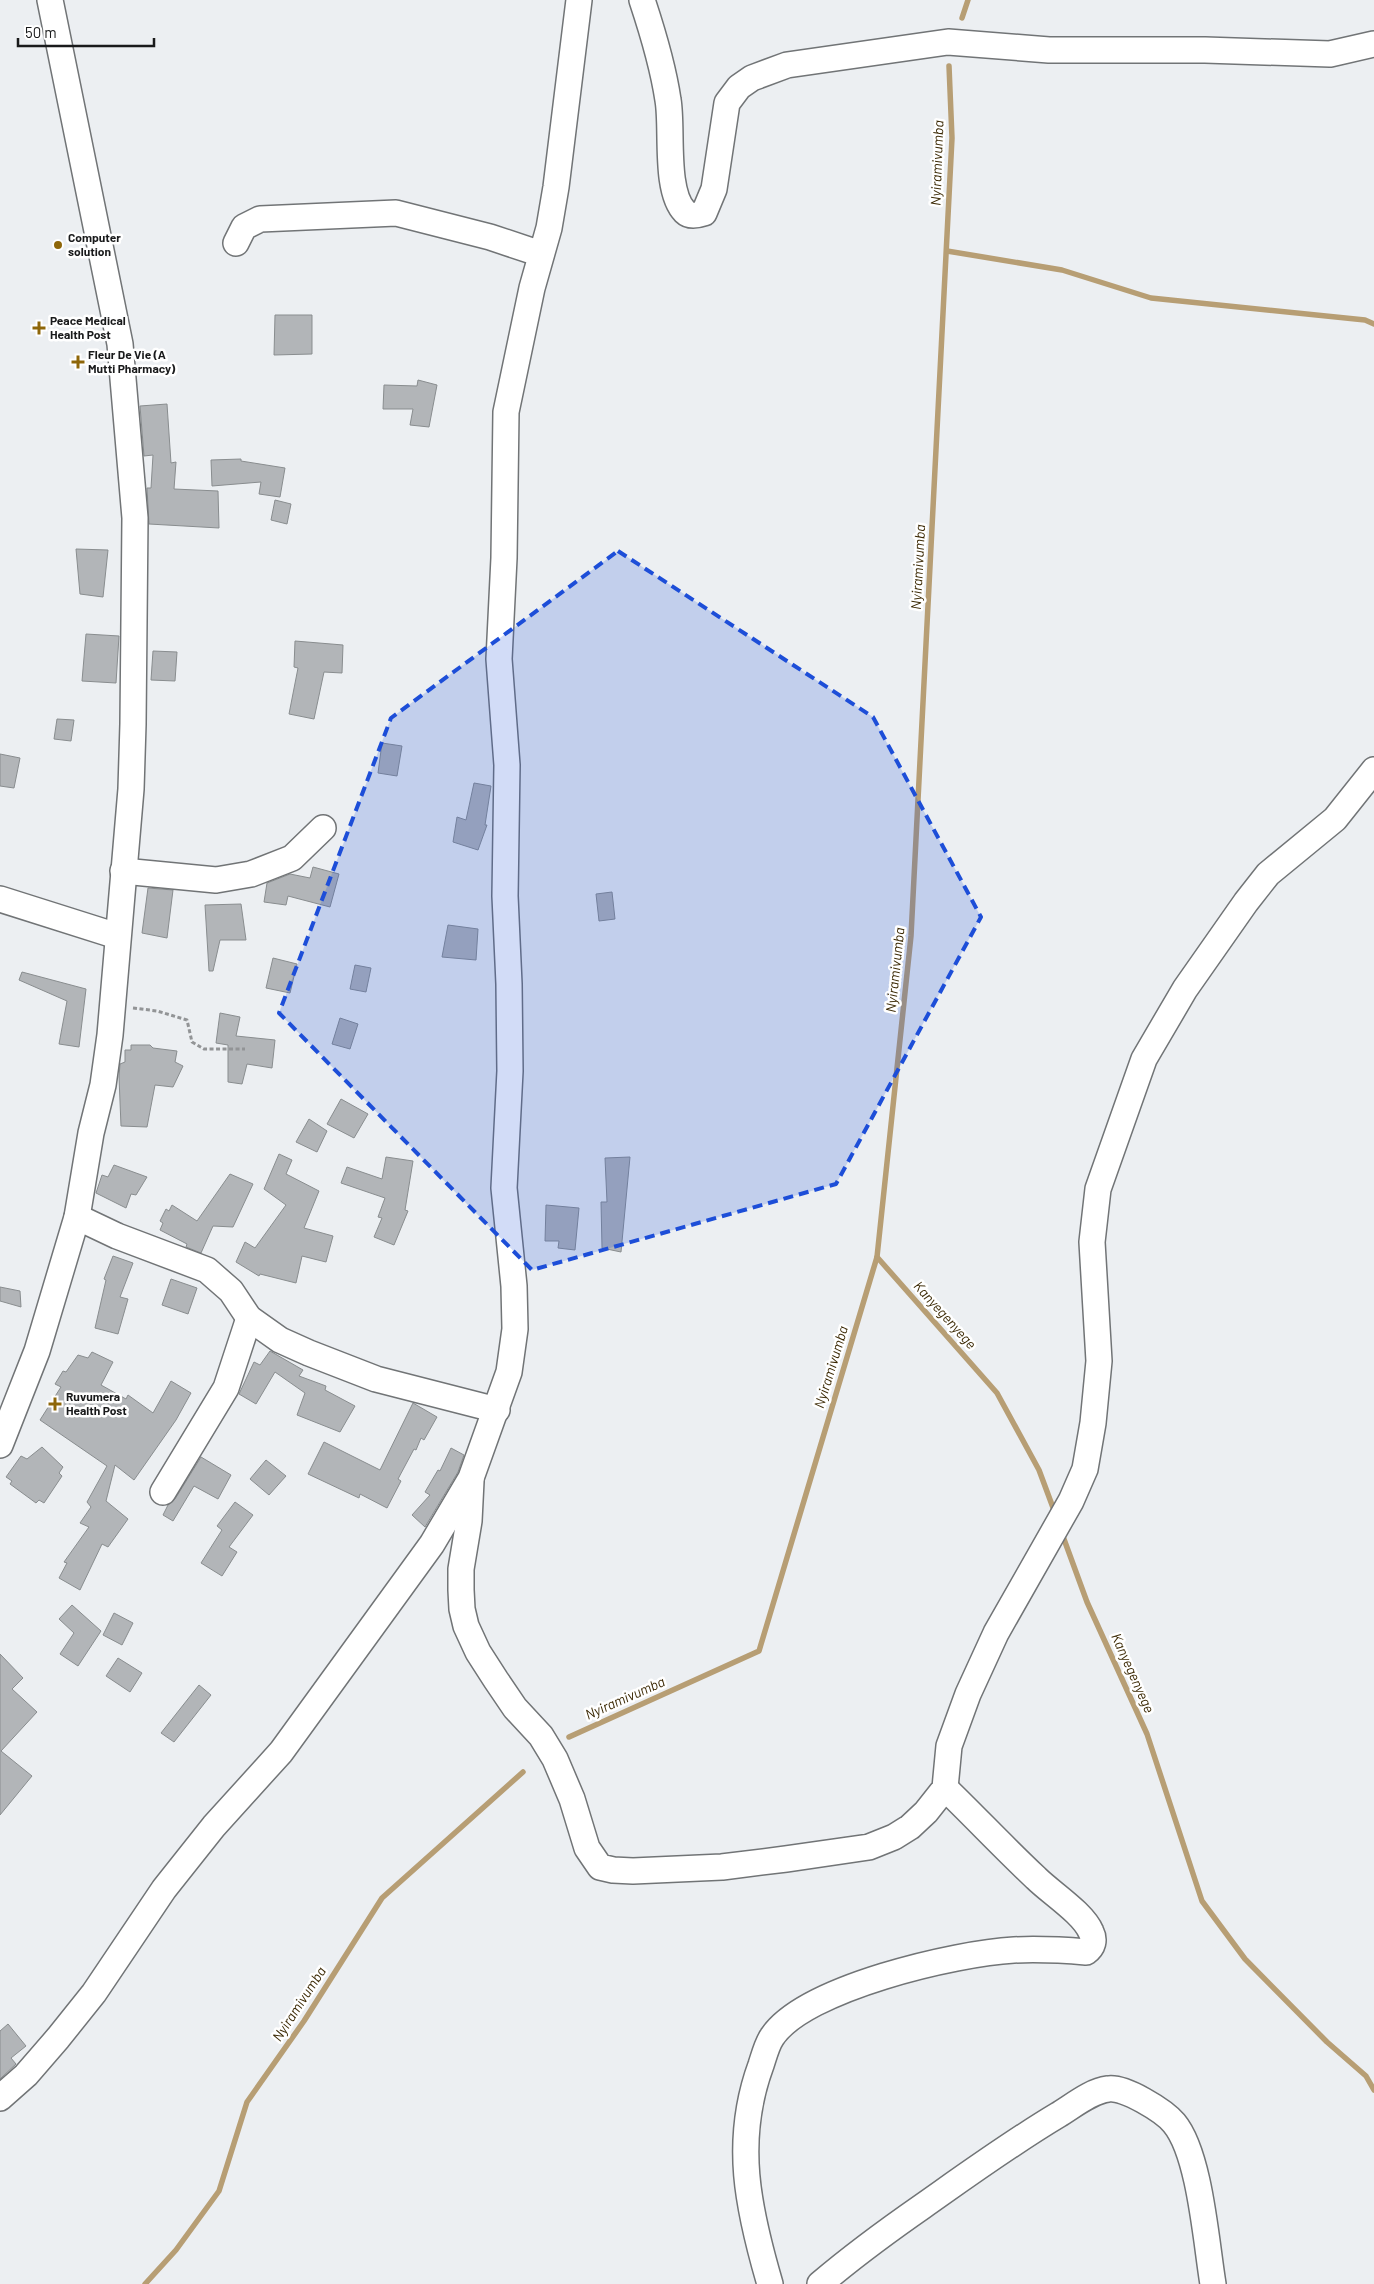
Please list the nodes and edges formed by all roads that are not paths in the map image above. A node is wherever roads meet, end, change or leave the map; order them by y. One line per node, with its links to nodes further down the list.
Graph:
1 (50, 0): 9 (street)
2 (579, 0): 6 (street)
3 (642, 0): 4 (street)
4 (1374, 44)
5 (236, 243): 6 (street)
6 (541, 254): 14 (street)
7 (1374, 770): 18 (street)
8 (323, 828): 9 (street)
9 (123, 871): 11 (street)
10 (0, 899): 11 (street)
11 (117, 936): 12 (street)
12 (77, 1216): 13 (street); 15 (street)
13 (248, 1318): 14 (street); 17 (street)
14 (497, 1410): 16 (street)
15 (0, 1445)
16 (471, 1478): 18 (street); 19 (street)
17 (163, 1492)
18 (946, 1788): 20 (street)
19 (0, 2098)
20 (770, 2284)
21 (820, 2284): 22 (street)
22 (1213, 2284)

